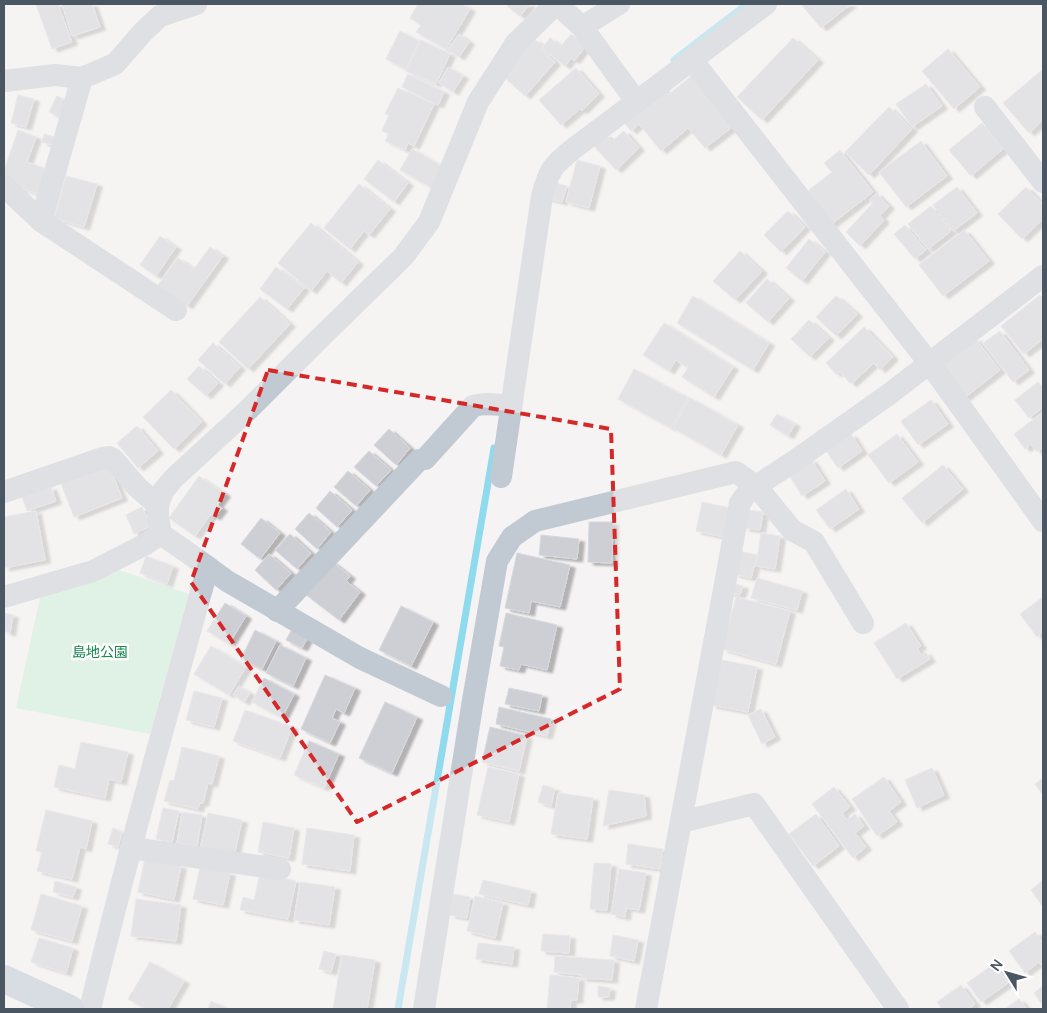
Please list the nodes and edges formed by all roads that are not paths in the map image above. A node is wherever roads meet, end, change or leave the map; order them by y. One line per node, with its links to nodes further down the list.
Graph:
1 (196, 4): 5 (street)
2 (556, 4): 6 (street); 22 (street)
3 (619, 4): 6 (street)
4 (766, 4): 7 (street)
5 (159, 10): 8 (street)
6 (582, 27): 10 (street)
7 (692, 60): 10 (street); 17 (street)
8 (82, 78): 9 (street); 14 (street)
9 (4, 81)
10 (632, 96): 18 (street)
11 (985, 107): 12 (street)
12 (1043, 182)
13 (4, 186): 14 (street)
14 (41, 221): 16 (street)
15 (1043, 276): 17 (street)
16 (176, 310)
17 (930, 364): 20 (street); 23 (street)
18 (504, 406): 19 (street); 27 (street)
19 (501, 478)
20 (756, 486): 28 (street); 30 (street); 36 (street)
21 (4, 492): 22 (street)
22 (158, 505): 24 (street)
23 (1043, 521)
24 (161, 534): 25 (street); 26 (street)
25 (208, 568): 27 (street); 31 (street)
26 (4, 596)
27 (277, 611): 29 (street)
28 (863, 623)
29 (441, 696)
30 (681, 822): 37 (street); 38 (street)
31 (132, 848): 32 (street); 35 (street)
32 (280, 869)
33 (4, 979): 34 (main road)
34 (70, 1009)
35 (90, 1009)
36 (424, 1009)
37 (646, 1009)
38 (898, 1009)

